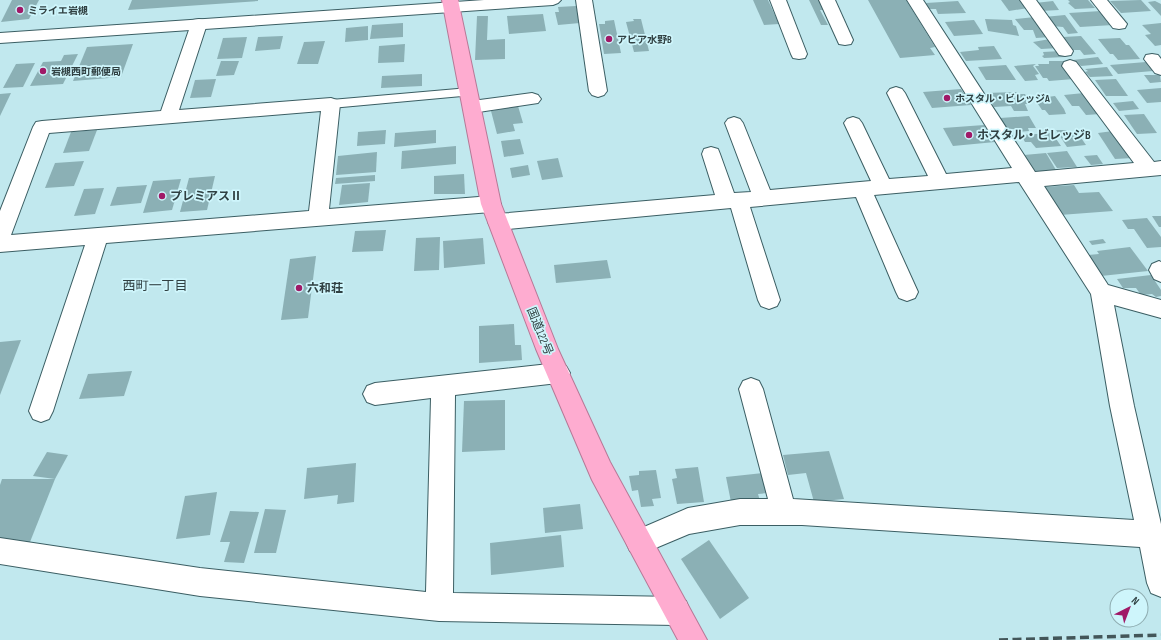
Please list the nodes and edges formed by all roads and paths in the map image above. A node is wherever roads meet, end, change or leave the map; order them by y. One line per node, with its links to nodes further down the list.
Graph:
1 (554, 0): 8 (street)
2 (584, 0): 14 (street)
3 (778, 0): 13 (street)
4 (827, 0): 12 (street)
5 (915, 0): 24 (street)
6 (1028, 0): 23 (street)
7 (1099, 0): 10 (street)
8 (451, 3): 9 (street); 17 (highway, 国道122号)
9 (199, 24): 11 (street); 19 (street)
10 (1119, 24)
11 (0, 38)
12 (845, 40)
13 (799, 54)
14 (598, 91)
15 (896, 93): 26 (street)
16 (532, 99): 17 (street)
17 (470, 100): 18 (street); 32 (highway, 国道122号)
18 (331, 104): 19 (street); 33 (street)
19 (168, 117): 25 (street)
20 (734, 123): 30 (street)
21 (853, 123): 28 (street)
22 (711, 154): 31 (street)
23 (1155, 168): 24 (street)
24 (1027, 177): 26 (street); 38 (street)
25 (20, 182): 27 (street); 35 (street)
26 (942, 182): 28 (street)
27 (0, 183)
28 (883, 187): 29 (street)
29 (862, 189): 30 (street); 37 (street)
30 (763, 198): 31 (street)
31 (733, 201): 32 (street); 39 (street)
32 (495, 213): 33 (street); 41 (highway, 国道122号)
33 (318, 218): 34 (street)
34 (98, 236): 36 (street); 45 (street)
35 (0, 237)
36 (0, 244)
37 (907, 292)
38 (1101, 292): 40 (street); 47 (street)
39 (769, 300)
40 (1161, 309)
41 (558, 373): 42 (street); 48 (highway, 国道122号)
42 (443, 386): 44 (street); 51 (street)
43 (751, 389): 46 (street)
44 (376, 394)
45 (41, 411)
46 (784, 512): 47 (street); 48 (street)
47 (1150, 534): 50 (street)
48 (639, 542): 52 (highway, 国道122号)
49 (0, 551): 51 (street)
50 (1161, 583)
51 (439, 607): 52 (street)
52 (676, 611): 53 (highway, 国道122号)
53 (693, 640)

